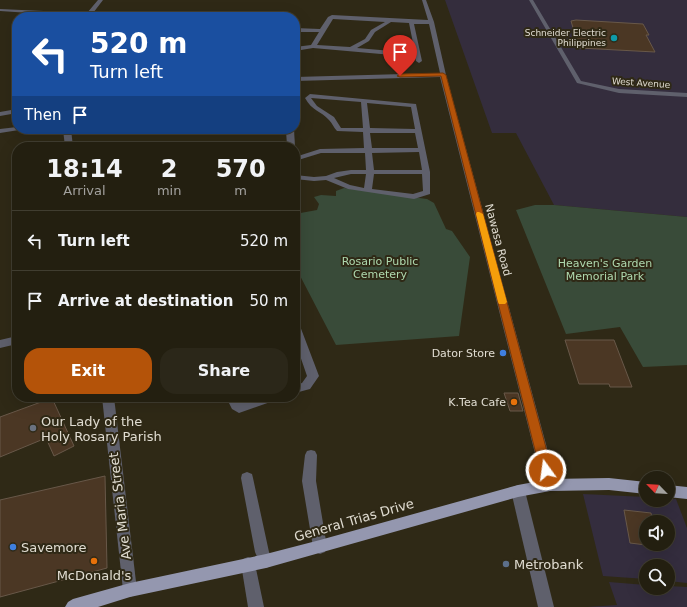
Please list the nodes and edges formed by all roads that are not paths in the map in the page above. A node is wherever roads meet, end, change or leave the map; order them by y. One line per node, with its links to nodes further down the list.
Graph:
1 (101, 0): 6 (street)
2 (424, 0): 9 (street, Nawasa Road)
3 (531, 0): 19 (street, West Avenue)
4 (0, 10): 5 (street)
5 (35, 12)
6 (90, 12)
7 (391, 21): 8 (street); 11 (street); 14 (street)
8 (411, 22): 9 (street); 15 (street)
9 (431, 22): 17 (street, Nawasa Road)
10 (300, 30): 11 (street)
11 (322, 31): 12 (street)
12 (313, 46): 13 (street); 14 (street)
13 (300, 47)
14 (350, 49): 15 (street)
15 (417, 55): 16 (street)
16 (420, 62)
17 (443, 75): 18 (street); 44 (street, Nawasa Road)
18 (300, 79)
19 (687, 95)
20 (364, 101): 25 (street); 25 (street); 26 (street)
21 (12, 112): 22 (street)
22 (0, 114)
23 (12, 129): 24 (street)
24 (0, 131)
25 (367, 131): 26 (street); 27 (street)
26 (418, 131): 28 (street)
27 (367, 150): 28 (street); 29 (street); 30 (street)
28 (422, 150): 31 (street)
29 (300, 157)
30 (370, 172): 31 (street); 33 (street); 34 (street)
31 (426, 172): 34 (street)
32 (300, 178): 33 (street)
33 (327, 178): 34 (street)
34 (368, 191)
35 (300, 340): 38 (street)
36 (12, 341): 37 (street)
37 (0, 344)
38 (300, 388)
39 (109, 402): 52 (street, Ave Maria Street)
40 (234, 402): 41 (street)
41 (257, 402)
42 (311, 455): 49 (street)
43 (247, 478): 50 (street)
44 (550, 485): 45 (main road, General Trias Drive); 46 (main road, General Trias Drive)
45 (639, 487)
46 (518, 491): 49 (main road, General Trias Drive); 55 (street)
47 (675, 492): 48 (main road)
48 (687, 493)
49 (320, 547): 50 (main road, General Trias Drive)
50 (266, 561): 51 (main road, General Trias Drive)
51 (248, 564): 52 (main road, General Trias Drive); 54 (street)
52 (130, 590): 53 (main road, General Trias Drive)
53 (73, 607)
54 (256, 607)
55 (546, 607)

